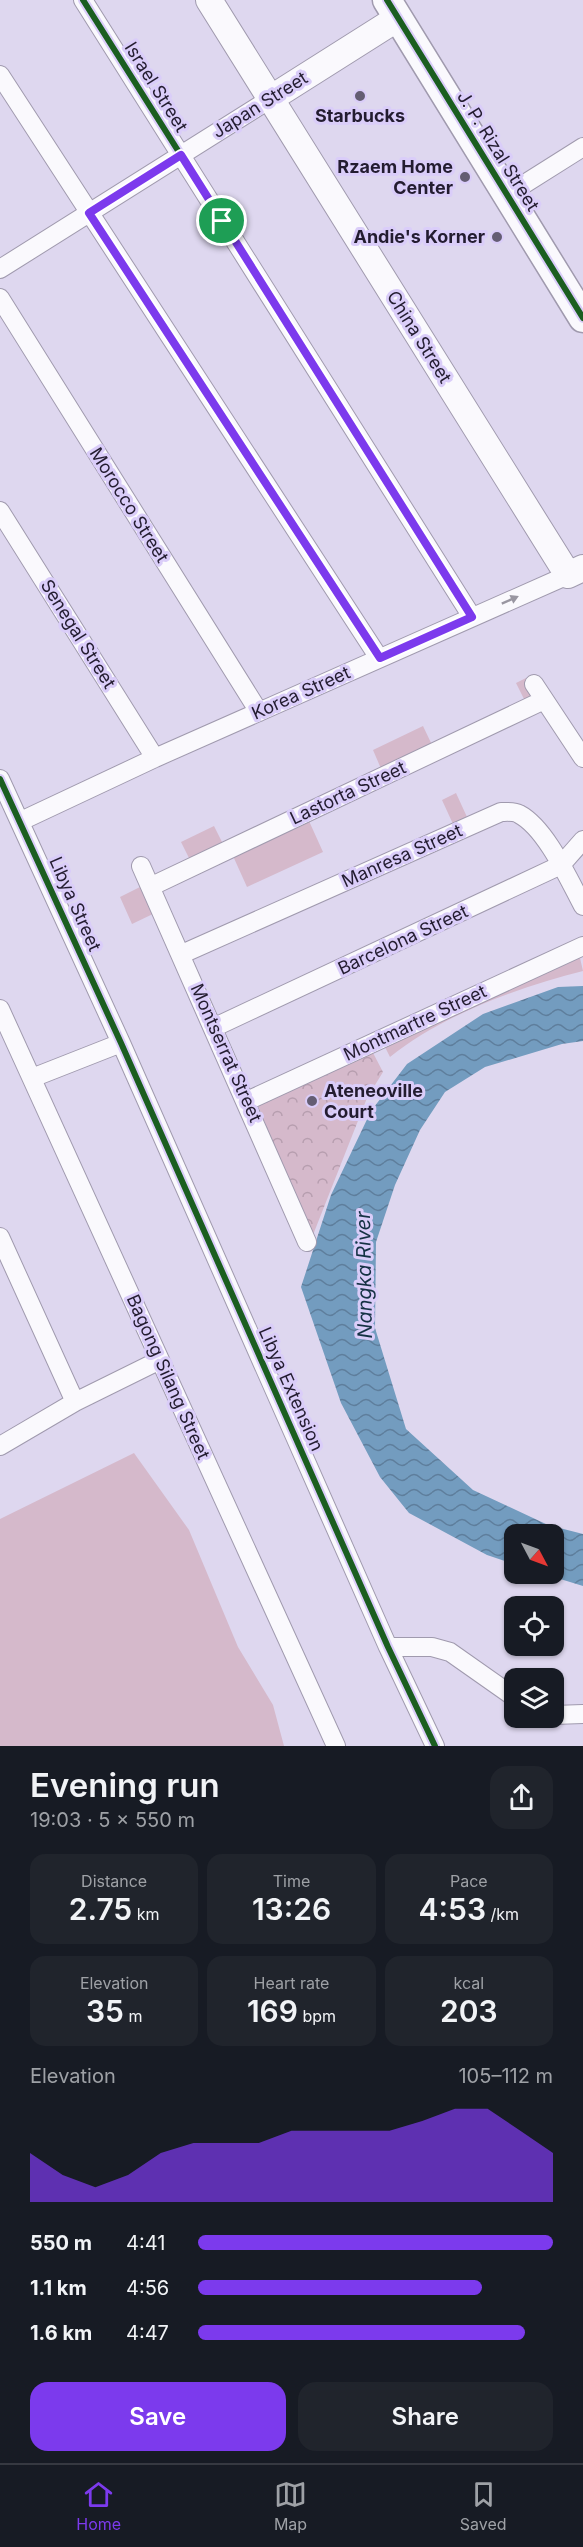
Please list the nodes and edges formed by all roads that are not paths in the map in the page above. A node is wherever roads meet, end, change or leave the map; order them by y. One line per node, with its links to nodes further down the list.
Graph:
1 (83, 0): 7 (street, Israel Street)
2 (209, 0): 5 (street, China Street)
3 (392, 9): 5 (street, Japan Street); 8 (main road, J. P. Rizal Street)
4 (0, 75): 9 (street)
5 (270, 99): 7 (street, Japan Street); 14 (street, China Street)
6 (583, 147): 8 (street)
7 (181, 155): 9 (street, Japan Street); 15 (street, Israel Street)
8 (507, 195): 12 (main road, J. P. Rizal Street)
9 (89, 213): 10 (street, Japan Street); 16 (street)
10 (0, 269)
11 (0, 298): 19 (street, Morocco Street)
12 (583, 318)
13 (0, 511): 20 (street, Senegal Street)
14 (576, 571): 15 (street, Korea Street, one-way to 14)
15 (472, 617): 16 (street, Korea Street)
16 (380, 658): 19 (street, Korea Street)
17 (534, 684): 18 (street)
18 (544, 700): 21 (street); 27 (street, Lastorta Street)
19 (259, 712): 20 (street, Korea Street)
20 (155, 758): 23 (street, Korea Street)
21 (583, 758)
22 (0, 779): 23 (street, Libya Street)
23 (21, 821): 33 (street, Libya Street)
24 (583, 840): 25 (street, Barcelona Street)
25 (561, 865): 28 (street, Manresa Street); 30 (street, Manresa Street); 32 (street, Barcelona Street)
26 (141, 866): 27 (street, Montserrat Street)
27 (152, 886): 30 (street, Montserrat Street)
28 (583, 906)
29 (583, 946): 35 (street, Montmartre Street)
30 (182, 954): 32 (street, Montserrat Street)
31 (0, 1009): 34 (street, Bagong Silang Street)
32 (214, 1027): 35 (street, Montserrat Street)
33 (121, 1043): 34 (street); 41 (street, Libya Extension)
34 (32, 1078): 38 (street, Bagong Silang Street)
35 (246, 1101): 37 (street, Montserrat Street)
36 (0, 1237): 39 (street)
37 (307, 1242)
38 (160, 1360): 39 (street); 45 (street, Bagong Silang Street)
39 (75, 1402): 40 (street)
40 (0, 1446)
41 (388, 1647): 42 (street); 46 (street, Libya Extension)
42 (504, 1690)
43 (564, 1714): 44 (street)
44 (583, 1714)
45 (336, 1746)
46 (435, 1746)

